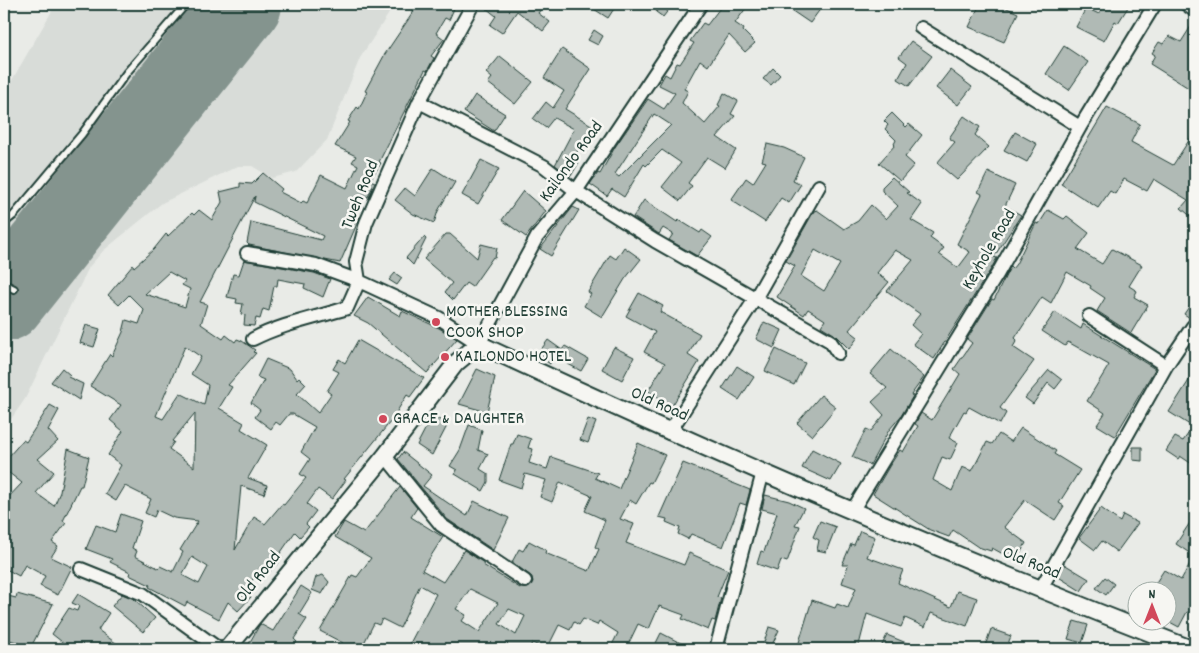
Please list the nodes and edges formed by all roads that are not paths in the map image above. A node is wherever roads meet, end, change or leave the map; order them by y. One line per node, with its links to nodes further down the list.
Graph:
1 (186, 4): 12 (lane)
2 (472, 4): 8 (street, Tweh Road)
3 (701, 4): 11 (street, Kailondo Road)
4 (1155, 4): 9 (street, Keyhole Road)
5 (1186, 4): 6 (street)
6 (1195, 11)
7 (921, 28): 9 (street)
8 (419, 102): 11 (street); 14 (street, Tweh Road)
9 (1080, 128): 27 (street, Keyhole Road)
10 (819, 186): 17 (street)
11 (576, 191): 17 (street); 21 (street, Kailondo Road)
12 (4, 223)
13 (247, 253): 14 (street)
14 (359, 281): 20 (street); 21 (street)
15 (4, 284): 16 (lane)
16 (14, 289)
17 (755, 300): 22 (street); 24 (street)
18 (1089, 316): 23 (street)
19 (1194, 326): 23 (street)
20 (253, 339)
21 (479, 344): 24 (street, Old Road); 25 (street, Old Road)
22 (838, 354)
23 (1166, 366): 30 (street)
24 (669, 433): 26 (street, Old Road)
25 (385, 456): 29 (street); 33 (street, Old Road)
26 (763, 472): 27 (street, Old Road); 31 (street)
27 (852, 511): 30 (street, Old Road)
28 (80, 569): 32 (street)
29 (525, 581)
30 (1040, 590): 34 (street, Old Road)
31 (721, 648)
32 (219, 649)
33 (227, 649)
34 (1191, 649)

